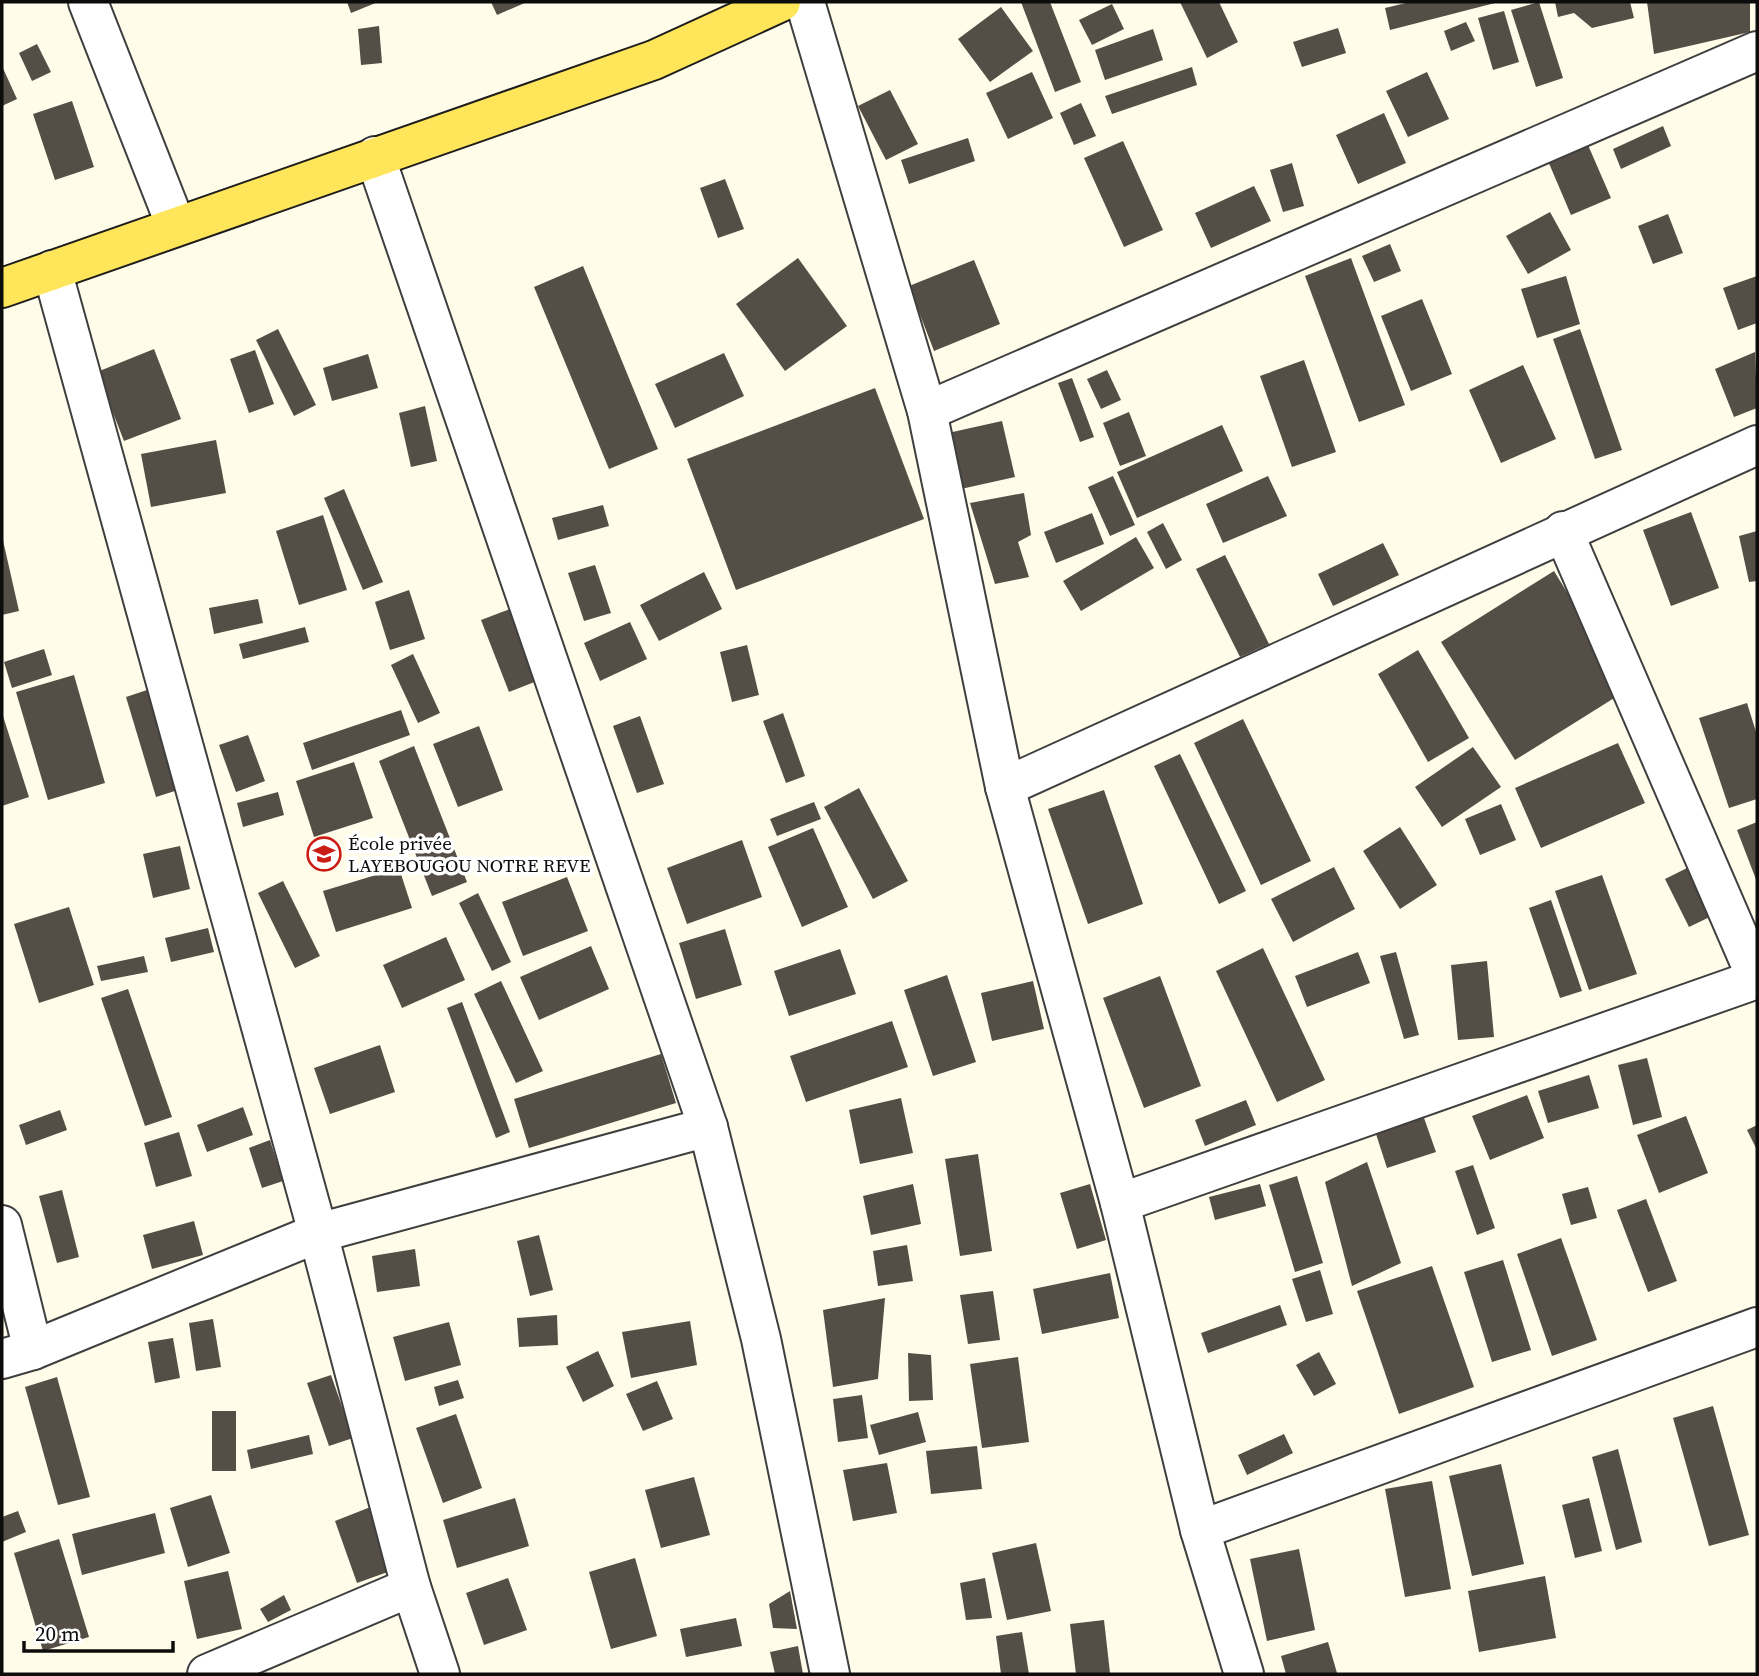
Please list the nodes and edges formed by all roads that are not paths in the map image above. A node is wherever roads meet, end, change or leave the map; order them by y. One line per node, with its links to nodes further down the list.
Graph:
1 (88, 2): 6 (street)
2 (781, 2): 5 (main road)
3 (805, 2): 9 (street)
4 (1757, 51): 9 (street)
5 (375, 156): 6 (main road); 14 (street)
6 (176, 226): 7 (main road)
7 (52, 270): 8 (main road); 17 (street)
8 (2, 288)
9 (927, 411): 12 (street)
10 (1757, 445): 11 (street)
11 (1563, 531): 12 (street); 13 (street)
12 (1005, 786): 15 (street)
13 (1757, 979): 15 (street)
14 (708, 1127): 17 (street); 24 (street)
15 (1120, 1203): 20 (street)
16 (2, 1225): 19 (street)
17 (318, 1233): 19 (street); 21 (street)
18 (1757, 1326): 20 (street)
19 (17, 1355)
20 (1200, 1530): 25 (street)
21 (411, 1587): 22 (street); 23 (street)
22 (207, 1674)
23 (440, 1674)
24 (830, 1674)
25 (1244, 1674)

